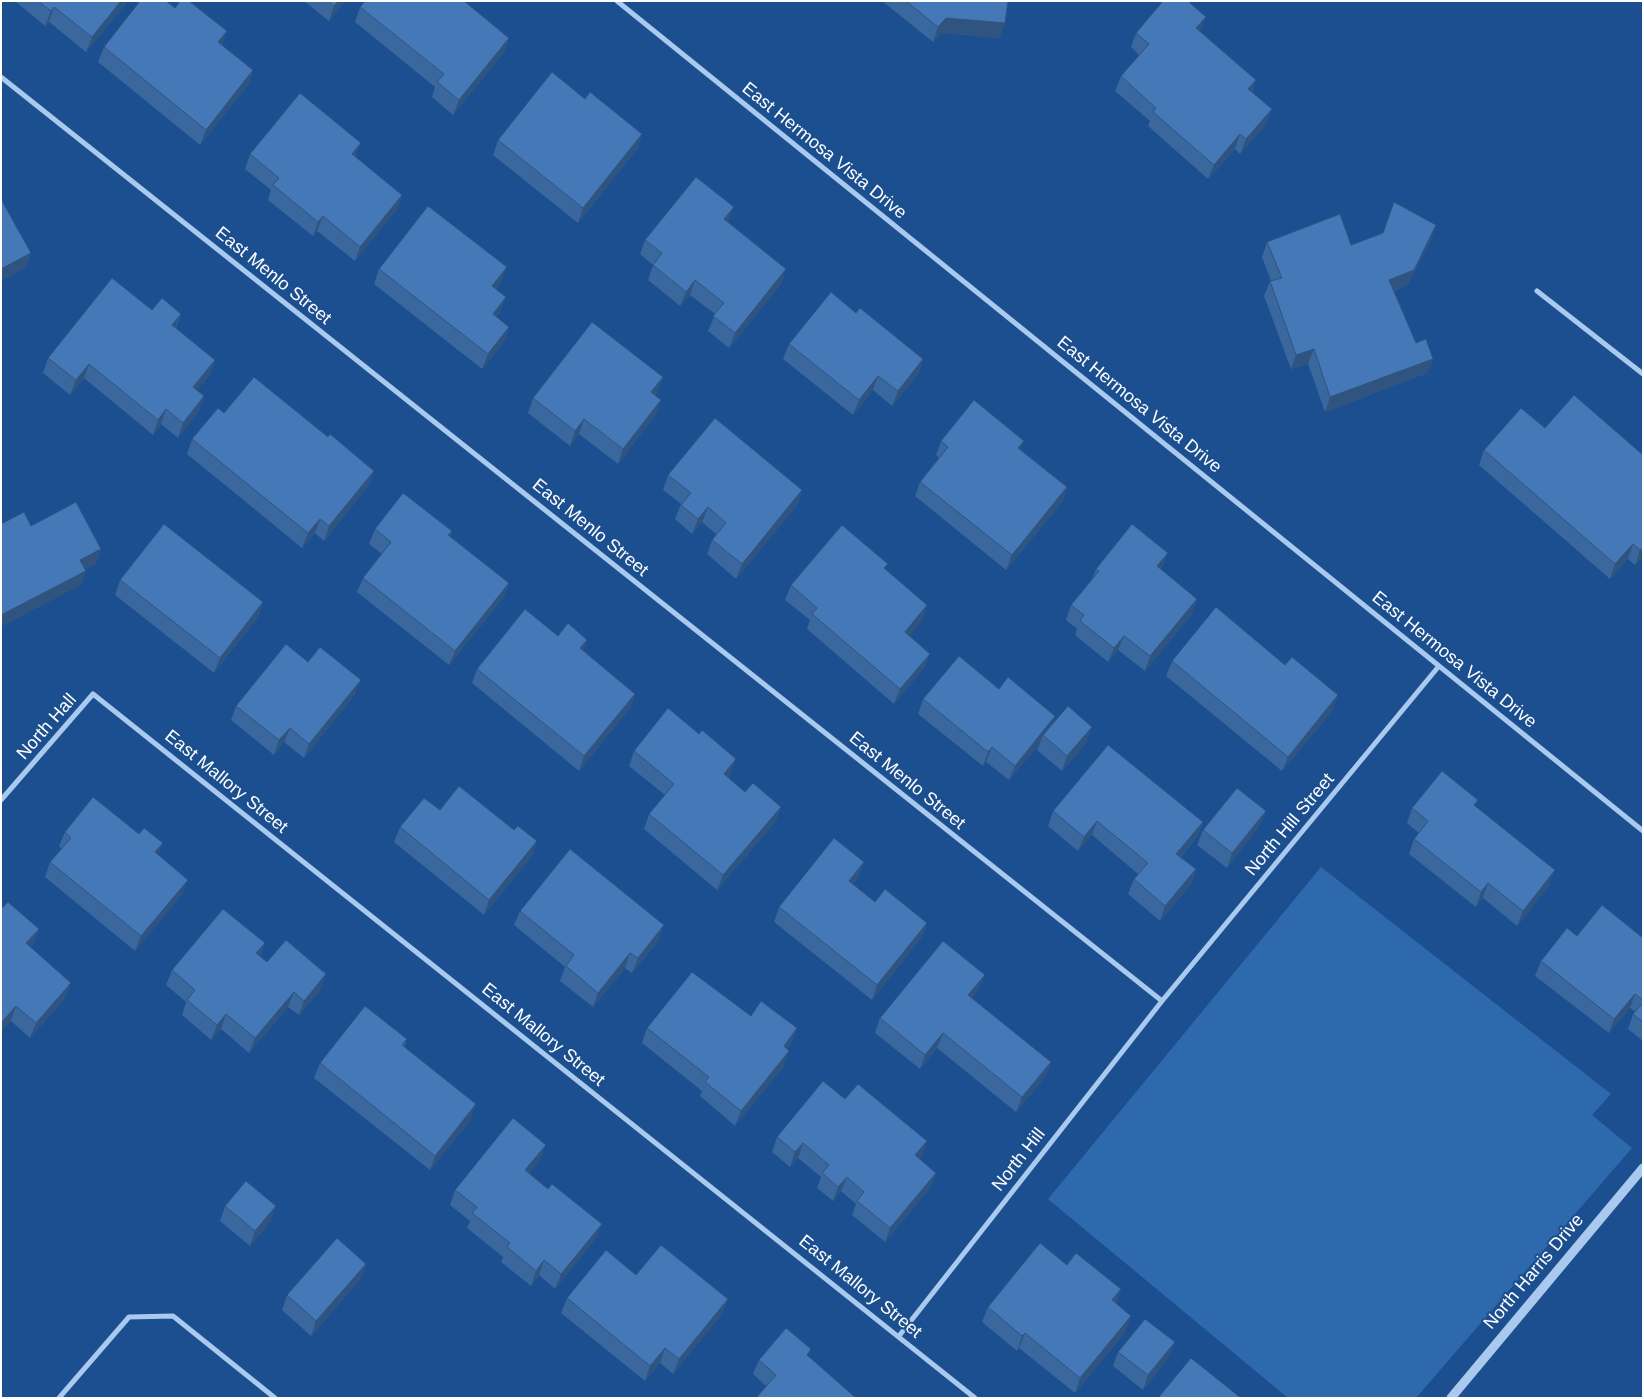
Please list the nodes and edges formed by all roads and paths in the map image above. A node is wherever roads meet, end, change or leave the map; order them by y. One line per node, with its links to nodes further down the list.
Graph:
1 (617, 1): 5 (street, East Hermosa Vista Drive)
2 (1, 77): 9 (street, East Menlo Street)
3 (1537, 291): 4 (street)
4 (1643, 374)
5 (1439, 666): 8 (street, East Hermosa Vista Drive); 9 (street, North Hill Street)
6 (93, 694): 7 (street, North Hall); 11 (street, East Mallory Street)
7 (1, 800)
8 (1643, 831)
9 (1162, 1001): 11 (street, North Hill)
10 (1643, 1168): 15 (street, North Harris Drive)
11 (899, 1336): 14 (street, East Mallory Street)
12 (59, 1398): 13 (street)
13 (275, 1398)
14 (975, 1398)
15 (1451, 1398)

